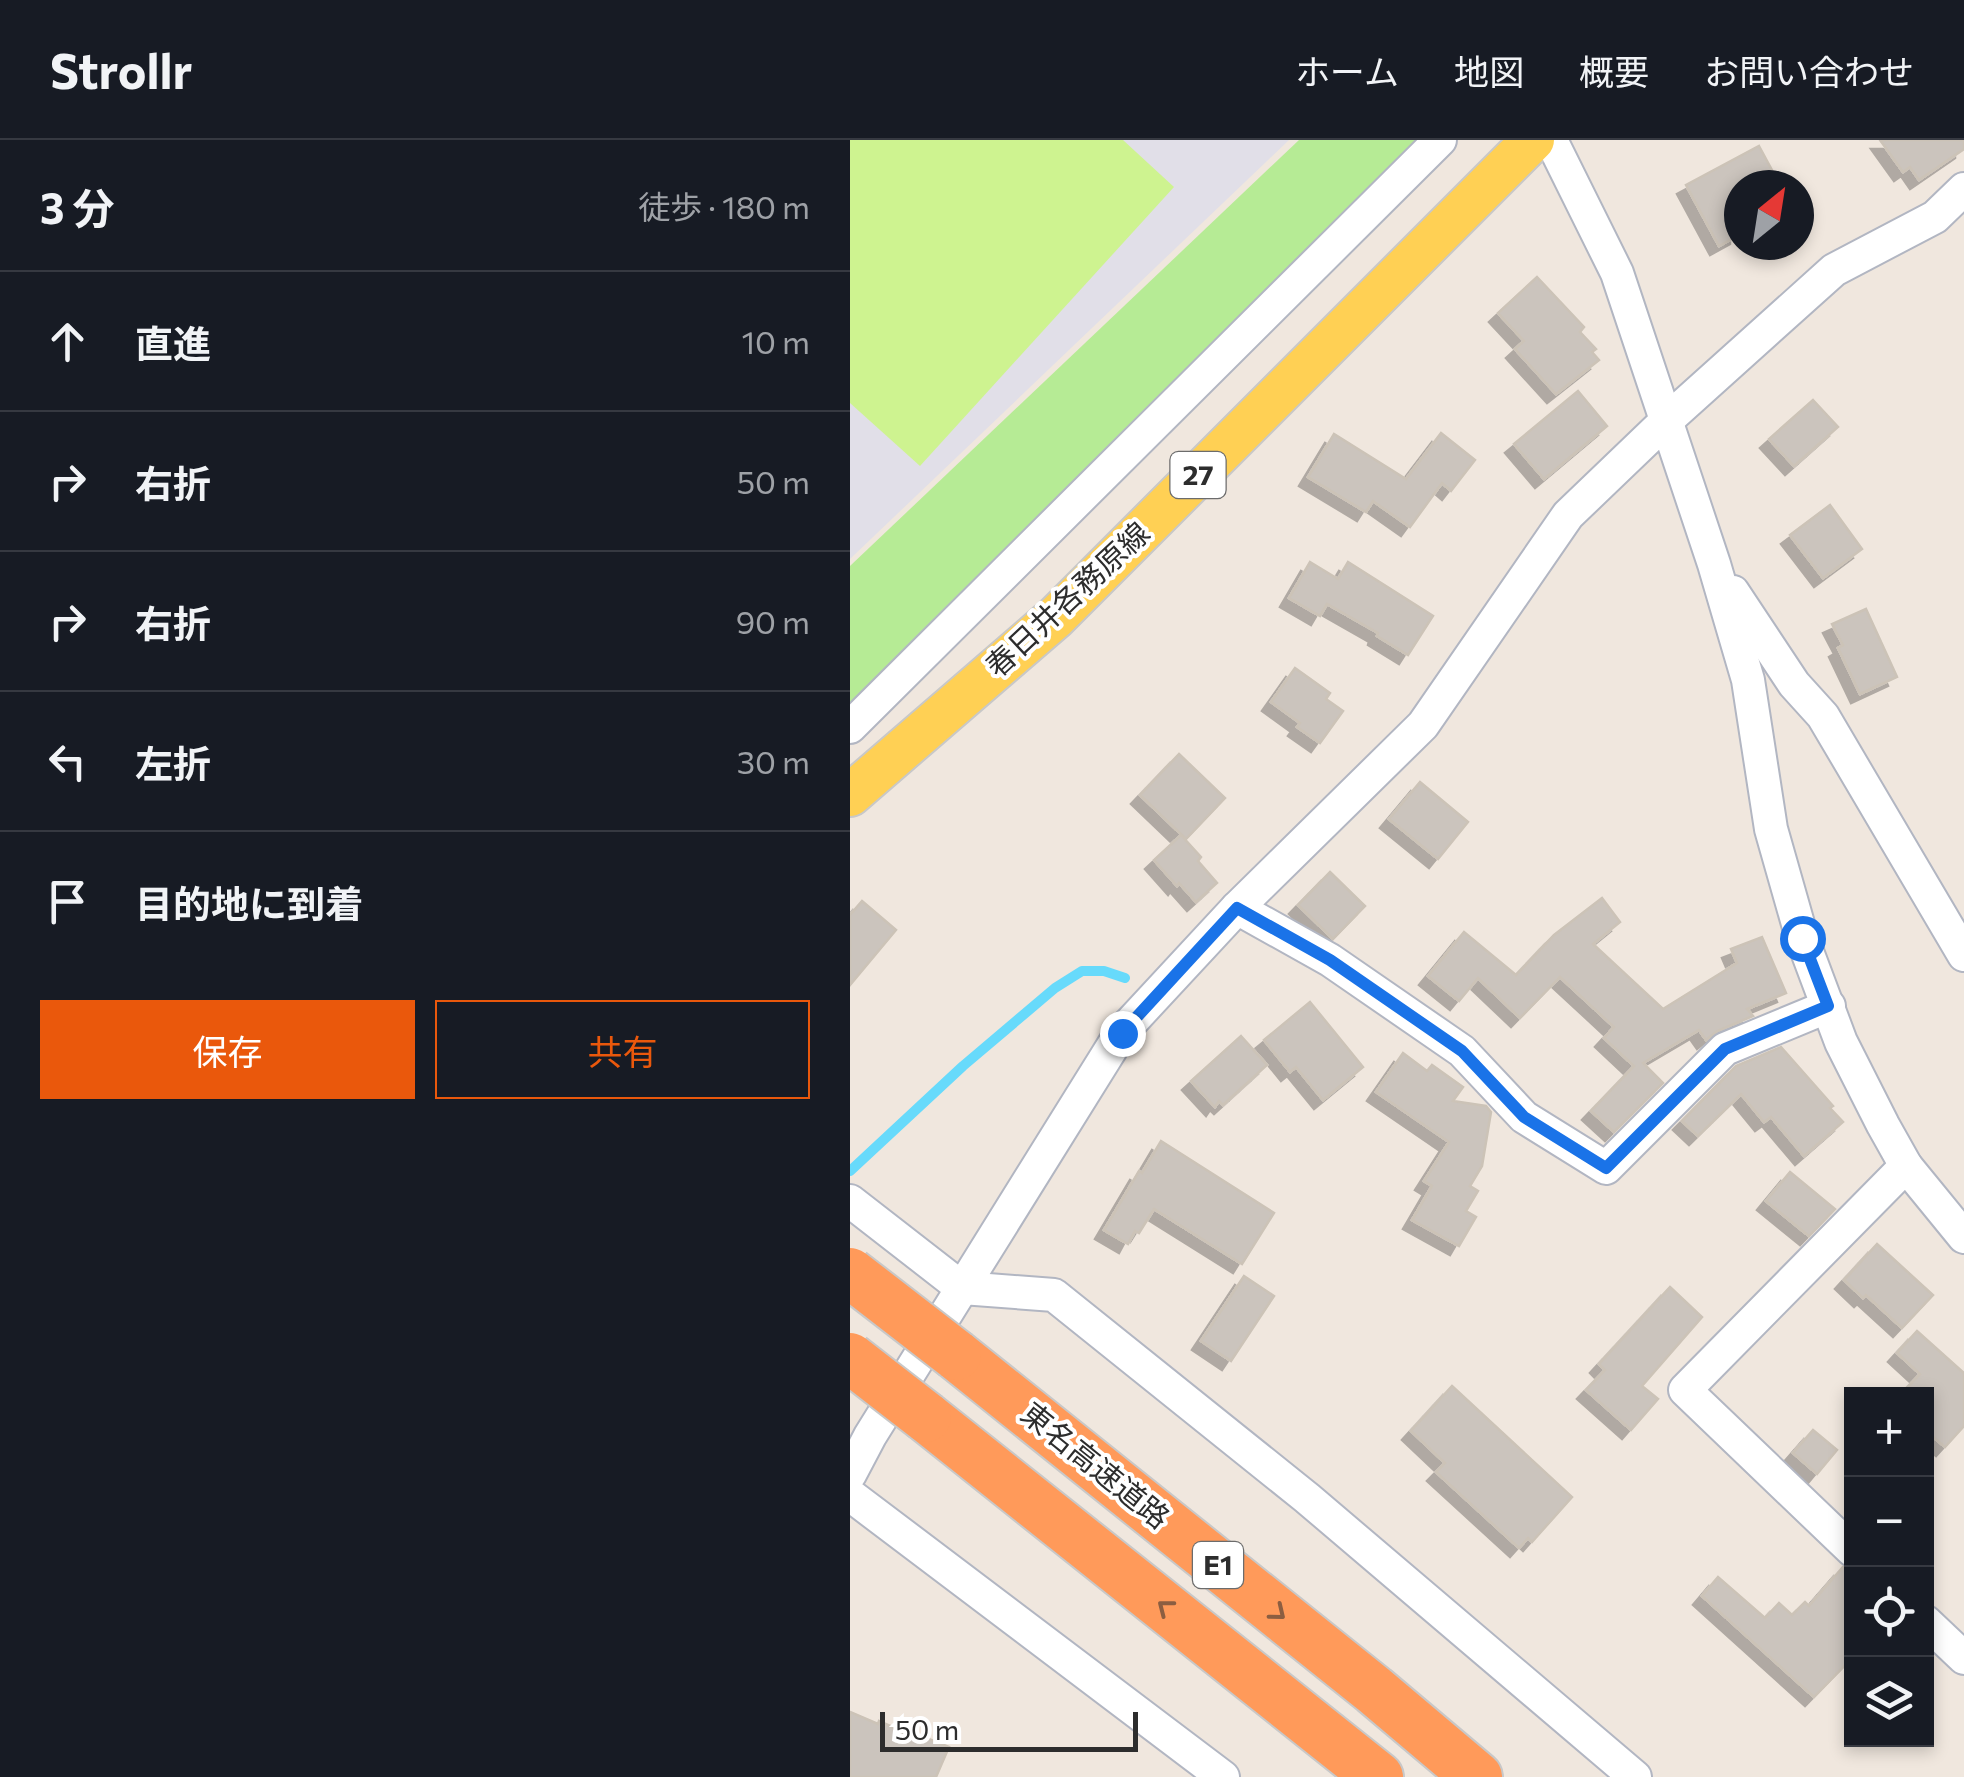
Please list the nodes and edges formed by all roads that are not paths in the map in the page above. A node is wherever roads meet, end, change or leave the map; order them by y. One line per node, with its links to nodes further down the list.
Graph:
1 (1440, 140): 7 (street)
2 (1533, 140): 8 (main road, 春日井各務原線 / 27)
3 (1551, 140): 5 (street)
4 (1964, 189): 5 (street)
5 (1666, 421): 6 (street); 9 (street)
6 (1714, 564): 10 (street); 11 (street)
7 (850, 727)
8 (854, 784)
9 (1237, 908): 11 (street); 16 (street)
10 (1964, 954)
11 (1828, 1006): 12 (street)
12 (1906, 1166): 14 (street); 21 (street)
13 (850, 1201): 16 (street)
14 (1964, 1237)
15 (850, 1272): 26 (highway, 東名高速道路 / E1, one-way to 26, bridge)
16 (962, 1288): 18 (street); 27 (street)
17 (850, 1358): 25 (highway, E1, one-way to 17, bridge)
18 (860, 1429): 19 (street)
19 (850, 1474)
20 (850, 1495): 24 (street)
21 (1844, 1542)
22 (1934, 1630): 23 (street)
23 (1964, 1658)
24 (1223, 1777)
25 (1378, 1777)
26 (1477, 1777)
27 (1636, 1777)

